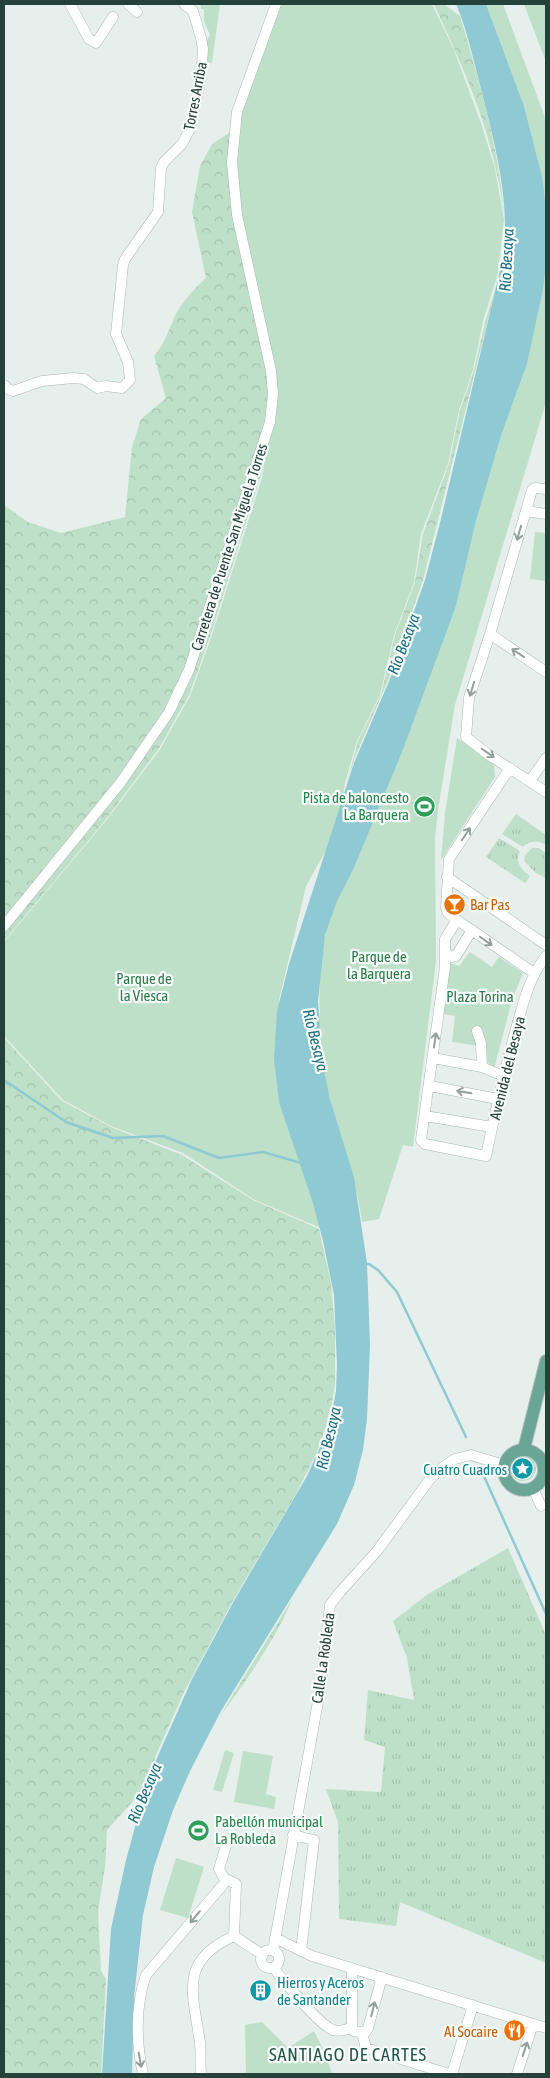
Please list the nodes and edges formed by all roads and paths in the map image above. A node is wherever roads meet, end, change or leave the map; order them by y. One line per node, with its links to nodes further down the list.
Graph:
1 (70, 4): 7 (street)
2 (128, 4): 6 (street)
3 (184, 4): 5 (street, Torres Arriba)
4 (276, 4): 20 (street, Carretera de Puente San Miguel a Torres)
5 (194, 7): 8 (street, Torres Arriba)
6 (137, 12)
7 (113, 17)
8 (4, 385)
9 (546, 489): 10 (street)
10 (526, 511): 11 (street); 12 (street, one-way to 12)
11 (546, 514)
12 (490, 634): 13 (street, one-way to 12); 15 (street, one-way to 15)
13 (546, 672)
14 (546, 758): 16 (street)
15 (510, 768): 16 (street); 18 (street, one-way to 15)
16 (530, 781): 17 (street)
17 (546, 792)
18 (447, 877): 19 (street); 22 (street)
19 (457, 920): 21 (street); 23 (street)
20 (4, 926)
21 (472, 930): 23 (street); 25 (street, one-way to 25)
22 (546, 945)
23 (445, 952): 27 (street, one-way to 23)
24 (546, 956): 25 (street, Avenida del Besaya)
25 (534, 973): 29 (street, Avenida del Besaya)
26 (477, 1031): 28 (street)
27 (433, 1058): 28 (street); 30 (street)
28 (482, 1067): 29 (street)
29 (503, 1076): 31 (street, Avenida del Besaya)
30 (430, 1086): 31 (street, one-way to 30); 32 (street)
31 (498, 1099): 33 (street, Avenida del Besaya)
32 (425, 1116): 33 (street); 33 (street, Avenida del Besaya)
33 (492, 1127)
34 (546, 1361): 36 (main road)
35 (546, 1395): 36 (main road)
36 (528, 1450): 37 (main road); 38 (main road)
37 (504, 1466): 39 (main road); 41 (street, Calle La Robleda)
38 (545, 1475): 39 (main road)
39 (533, 1488): 40 (street)
40 (541, 1506)
41 (293, 1835): 45 (street, Calle La Robleda); 46 (street)
42 (228, 1839): 43 (street)
43 (227, 1880): 44 (street); 57 (street, one-way to 57)
44 (234, 1936): 47 (street); 58 (street)
45 (275, 1938): 46 (street); 47 (street, Calle La Robleda)
46 (301, 1951): 48 (street)
47 (271, 1954): 48 (street); 49 (street, Calle La Robleda); 49 (street)
48 (312, 1956): 50 (street)
49 (274, 1967): 54 (street)
50 (352, 1968): 51 (street); 54 (street)
51 (382, 1977): 52 (street); 56 (street, one-way to 51)
52 (473, 2005): 53 (street); 59 (street)
53 (533, 2024): 55 (street); 60 (street, one-way to 53)
54 (352, 2027): 56 (street)
55 (546, 2028)
56 (362, 2033): 59 (street)
57 (143, 2074)
58 (201, 2074)
59 (451, 2074)
60 (517, 2074)

